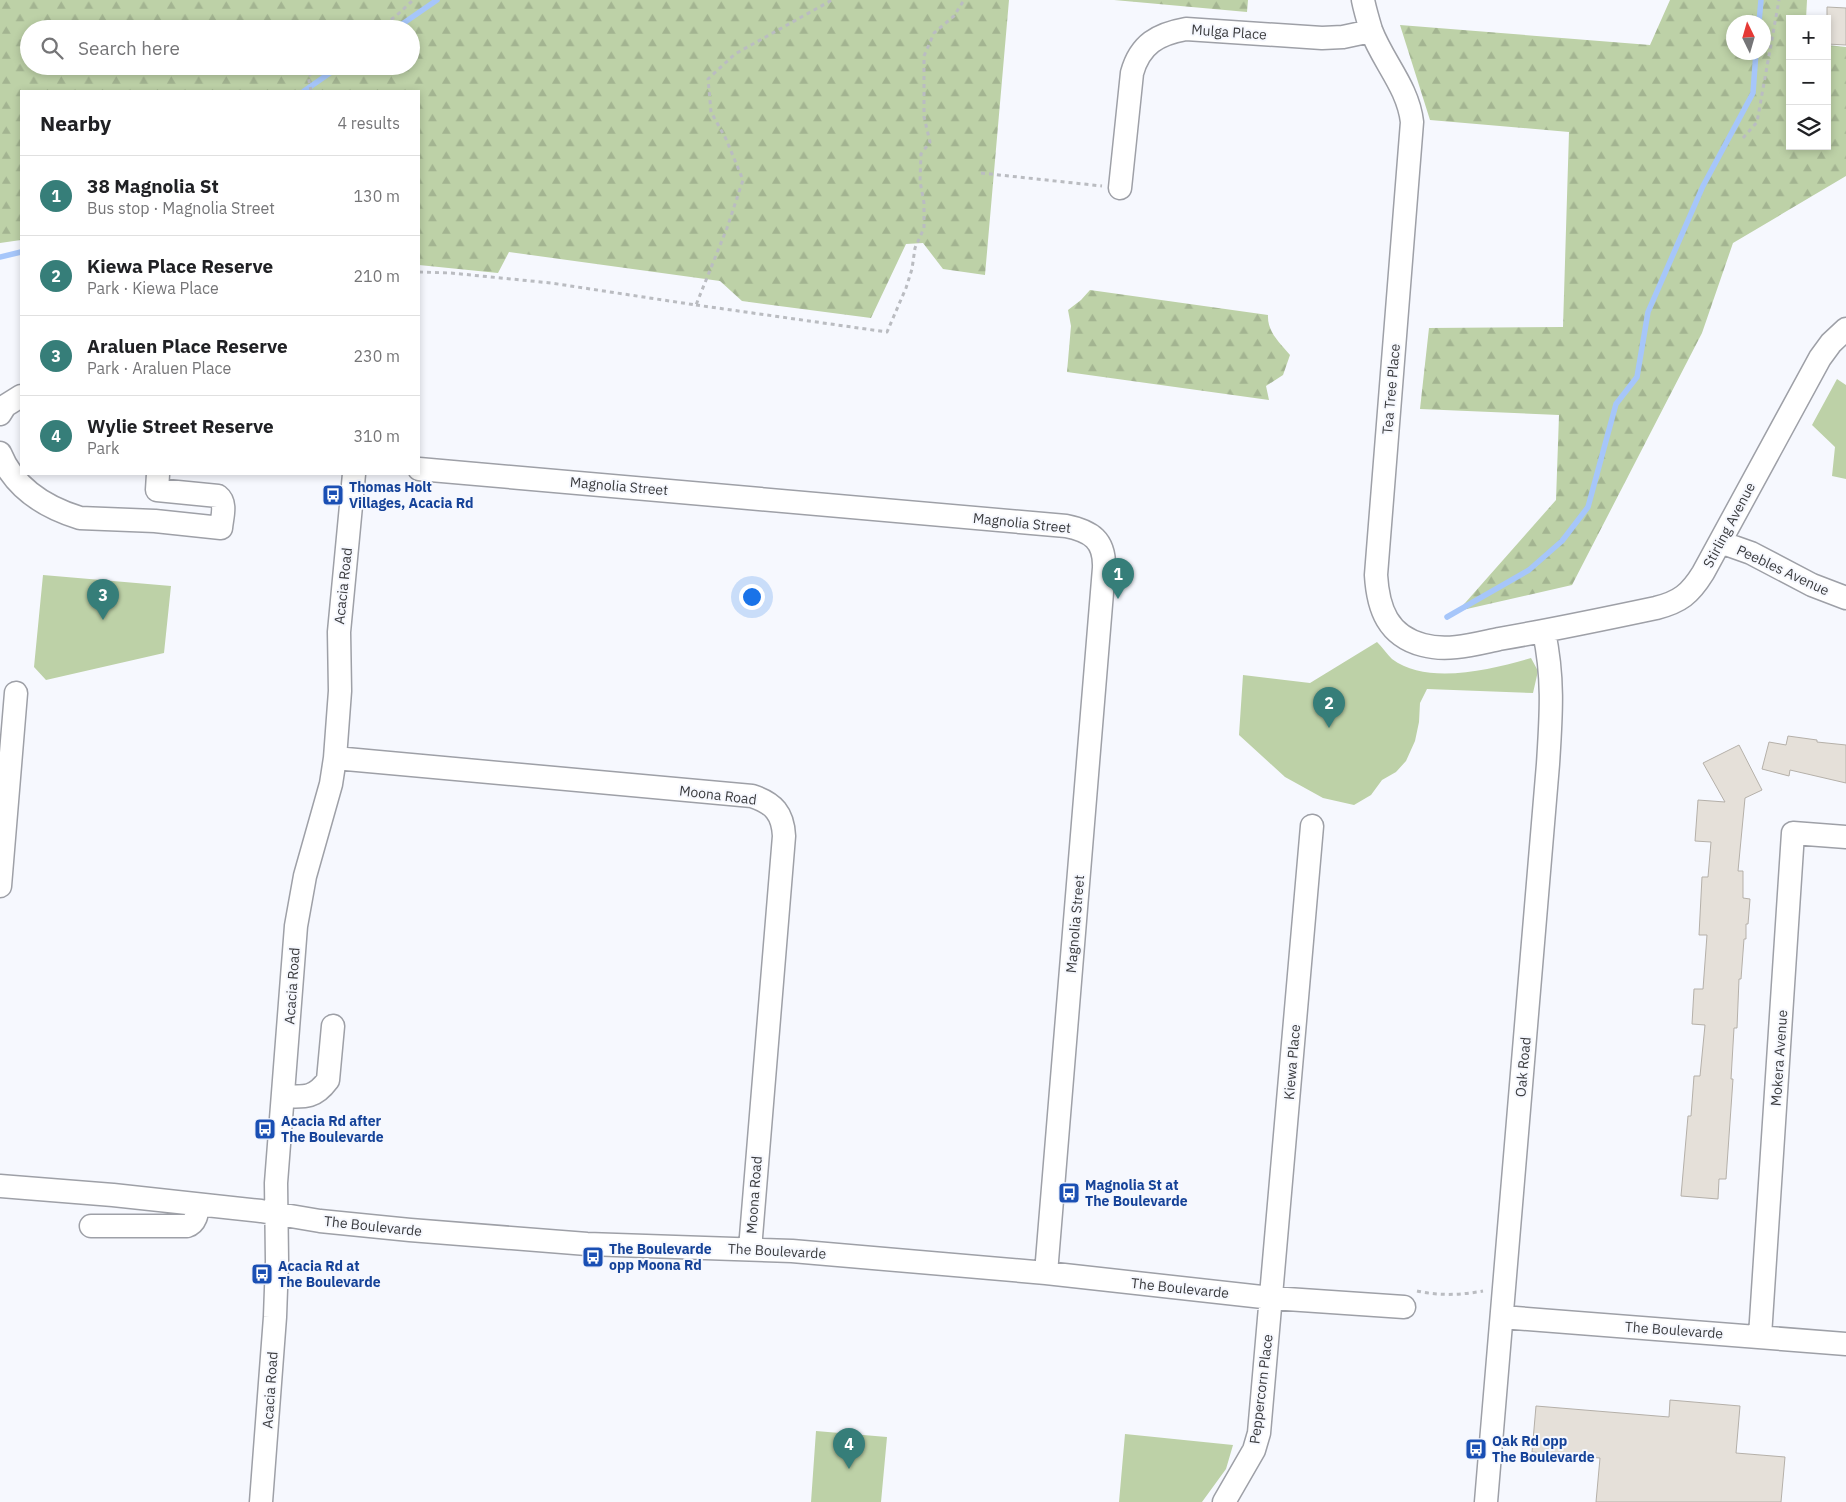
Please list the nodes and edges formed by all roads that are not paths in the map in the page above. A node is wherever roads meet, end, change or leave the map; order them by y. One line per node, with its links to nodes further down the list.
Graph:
1 (1363, 0): 2 (street, Tea Tree Place)
2 (1371, 31): 3 (street, Mulga Place); 14 (street, Tea Tree Place)
3 (1120, 188)
4 (1846, 329): 12 (street, Stirling Avenue)
5 (20, 397): 6 (street)
6 (0, 414)
7 (0, 453): 11 (street)
8 (420, 469): 27 (street, Magnolia Street)
9 (354, 475): 16 (street, Acacia Road)
10 (157, 482): 11 (street); 11 (street)
11 (155, 521)
12 (1720, 542): 13 (street, Peebles Avenue); 14 (street, Stirling Avenue)
13 (1846, 598)
14 (1544, 632): 30 (street, Oak Road)
15 (16, 693): 19 (street)
16 (335, 758): 21 (street, Acacia Road); 26 (street, Moona Road)
17 (1312, 826): 28 (street, Kiewa Place)
18 (1846, 837): 31 (street, Mokera Avenue)
19 (0, 886)
20 (333, 1026): 21 (street)
21 (282, 1096): 24 (street, Acacia Road)
22 (0, 1186): 23 (street, The Boulevarde)
23 (198, 1205): 24 (street, The Boulevarde); 25 (street)
24 (276, 1214): 26 (street, The Boulevarde); 33 (street, Acacia Road)
25 (90, 1226)
26 (750, 1249): 27 (street, The Boulevarde)
27 (1046, 1273): 28 (street, The Boulevarde)
28 (1272, 1298): 29 (street, The Boulevarde); 34 (street, Peppercorn Place)
29 (1404, 1307)
30 (1502, 1317): 31 (street, The Boulevarde); 35 (street, Oak Road)
31 (1760, 1336): 32 (street, The Boulevarde)
32 (1846, 1344)
33 (261, 1502)
34 (1224, 1502)
35 (1486, 1502)

